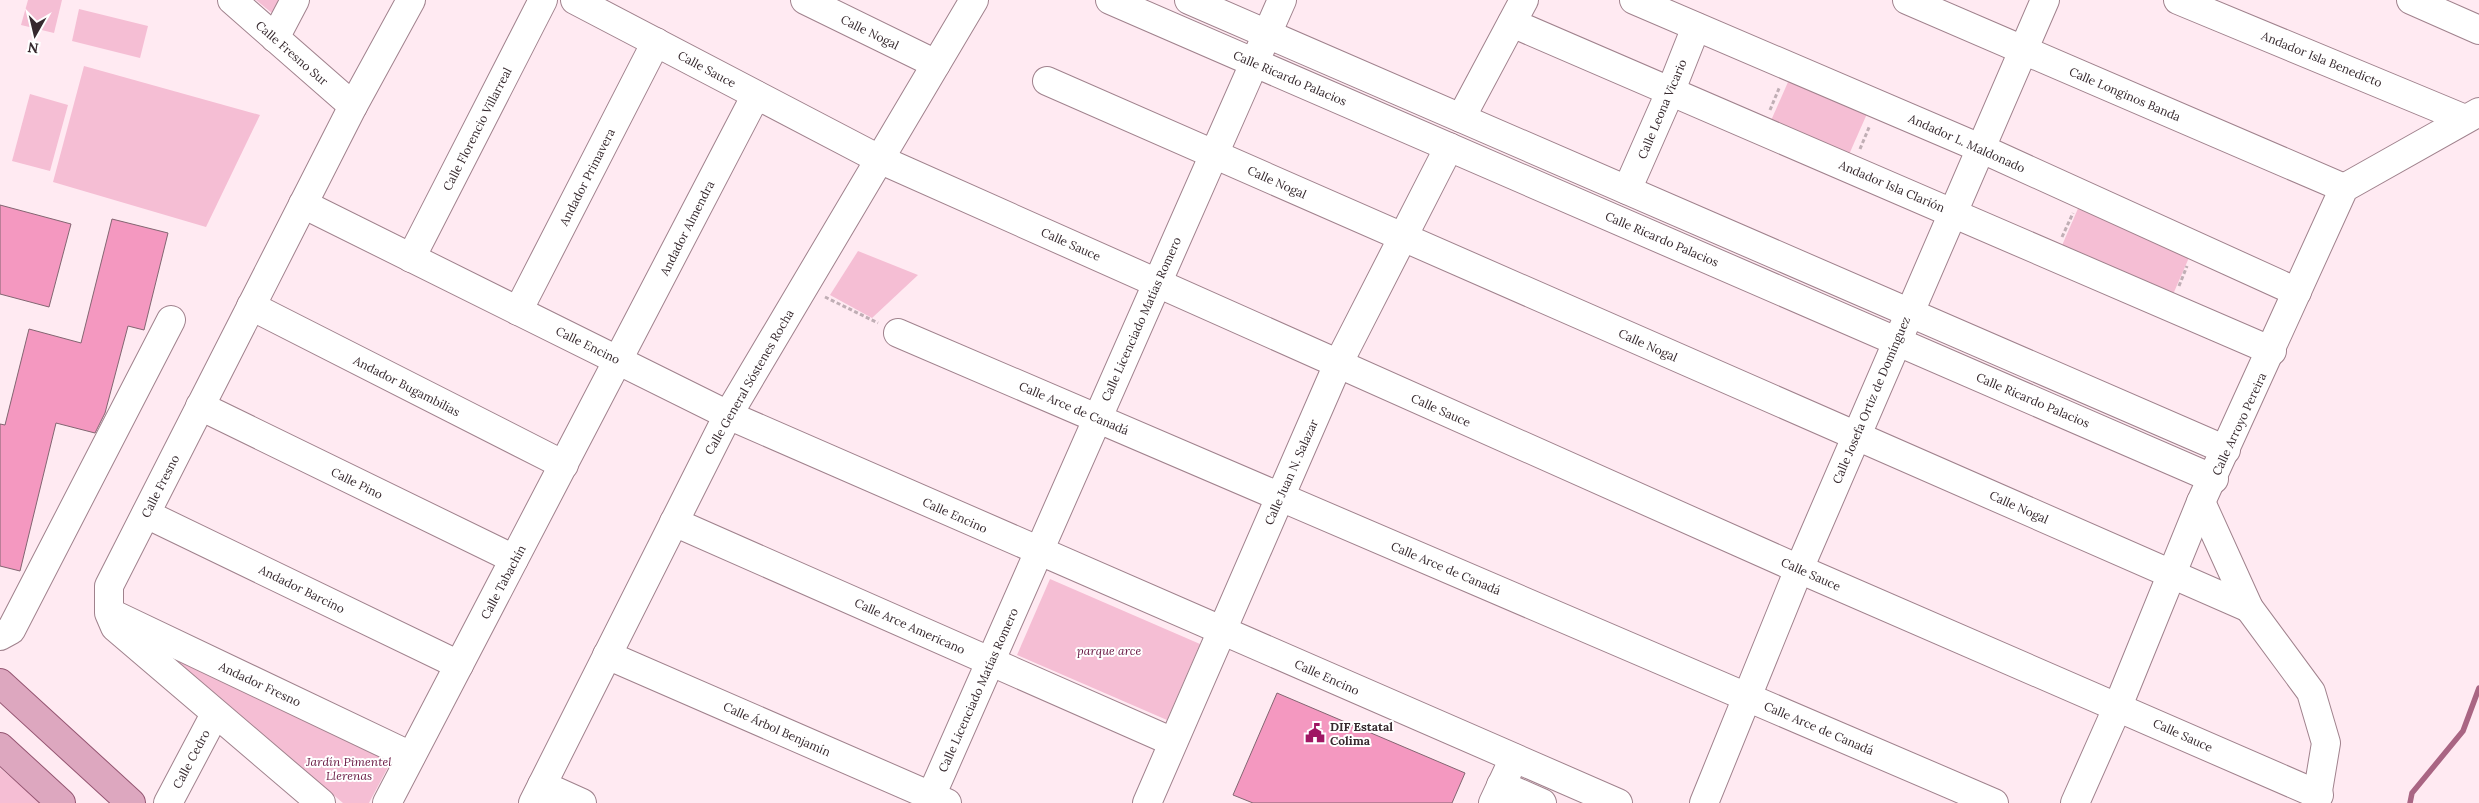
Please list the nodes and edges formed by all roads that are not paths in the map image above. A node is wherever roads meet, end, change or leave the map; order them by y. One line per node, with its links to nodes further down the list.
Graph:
1 (232, 0): 20 (street, Calle Fresno Sur)
2 (295, 0): 20 (street)
3 (411, 0): 28 (street, Calle Fresno)
4 (543, 0): 40 (street, Calle Florencio Villarreal)
5 (575, 0): 21 (street, Calle Sauce)
6 (805, 0): 24 (street, Calle Nogal)
7 (974, 0): 24 (street, Calle General Sóstenes Rocha)
8 (1110, 0): 23 (street, Calle Ricardo Palacios)
9 (1189, 0): 19 (street)
10 (1282, 0): 19 (street, Calle Licenciado Matías Romero)
11 (1634, 0): 17 (street, Andador L. Maldonado)
12 (1907, 0): 22 (street, Calle Longinos Banda)
13 (2045, 0): 22 (street, Calle Josefa Ortiz de Domínguez)
14 (2178, 0): 29 (street, Andador Isla Benedicto)
15 (2411, 0): 18 (street)
16 (1518, 11): 26 (street, Andador Isla Clarión); 30 (street)
17 (1696, 27): 26 (street, Calle Leona Vicario); 32 (street, Andador L. Maldonado)
18 (2479, 30)
19 (1267, 34): 23 (street, Calle Licenciado Matías Romero); 30 (street)
20 (276, 38): 28 (street, Calle Fresno Sur)
21 (656, 42): 27 (street, Calle Sauce); 44 (street, Andador Primavera)
22 (2023, 50): 32 (street, Calle Josefa Ortiz de Domínguez); 35 (street, Calle Longinos Banda)
23 (1254, 62): 31 (street, Calle Ricardo Palacios); 33 (street, Calle Licenciado Matías Romero)
24 (936, 64): 34 (street, Calle General Sóstenes Rocha)
25 (1047, 81): 33 (street, Calle Nogal)
26 (1671, 90): 36 (street, Calle Leona Vicario); 38 (street, Andador Isla Clarión)
27 (756, 95): 34 (street, Calle Sauce); 50 (street, Andador Almendra)
28 (353, 106): 37 (street, Calle Fresno)
29 (2472, 115): 35 (street)
30 (1461, 118): 36 (street)
31 (1449, 147): 39 (street, Calle Juan N. Salazar); 48 (street, Calle Ricardo Palacios)
32 (1980, 148): 38 (street, Calle Josefa Ortiz de Domínguez); 42 (street, Andador L. Maldonado)
33 (1214, 154): 39 (street, Calle Nogal); 41 (street, Calle Licenciado Matías Romero)
34 (879, 160): 41 (street, Calle Sauce); 53 (street, Calle General Sóstenes Rocha)
35 (2344, 188): 42 (street, Calle Arroyo Pereira)
36 (1628, 190): 45 (street)
37 (303, 204): 40 (street, Calle Encino); 43 (street, Calle Fresno)
38 (1952, 211): 45 (street, Calle Josefa Ortiz de Domínguez); 49 (street, Andador Isla Clarión)
39 (1402, 237): 51 (street, Calle Juan N. Salazar); 55 (street, Calle Nogal)
40 (411, 258): 44 (street, Calle Encino)
41 (1158, 282): 51 (street, Calle Sauce); 54 (street, Calle Licenciado Matías Romero)
42 (2297, 292): 49 (street, Calle Arroyo Pereira)
43 (251, 306): 52 (street, Calle Fresno); 57 (street, Andador Bugambilias)
44 (518, 311): 50 (street, Calle Encino)
45 (1908, 312): 48 (street, Calle Josefa Ortiz de Domínguez); 56 (street)
46 (171, 320): 69 (street)
47 (898, 333): 54 (street, Calle Arce de Canadá)
48 (1896, 341): 55 (street, Calle Josefa Ortiz de Domínguez); 58 (street, Calle Ricardo Palacios)
49 (2272, 351): 56 (street, Calle Arroyo Pereira)
50 (619, 361): 53 (street, Calle Encino); 57 (street, Calle Tabachín)
51 (1338, 364): 59 (street, Calle Juan N. Salazar); 64 (street, Calle Sauce)
52 (200, 406): 60 (street, Calle Fresno); 63 (street, Calle Pino)
53 (728, 415): 61 (street, Calle General Sóstenes Rocha); 62 (street, Calle Encino)
54 (1097, 418): 59 (street, Calle Arce de Canadá); 62 (street, Calle Licenciado Matías Romero)
55 (1856, 436): 64 (street, Calle Josefa Ortiz de Domínguez); 65 (street, Calle Nogal)
56 (2226, 450): 58 (street, Calle Arroyo Pereira)
57 (564, 465): 63 (street, Calle Tabachín)
58 (2208, 490): 65 (street, Calle Arroyo Pereira); 66 (street)
59 (1279, 496): 68 (street, Calle Juan N. Salazar); 74 (street, Calle Arce de Canadá)
60 (146, 514): 67 (street, Calle Fresno); 72 (street, Andador Barcino)
61 (674, 522): 70 (street, Calle General Sóstenes Rocha); 71 (street, Calle Arce Americano)
62 (1039, 551): 68 (street, Calle Encino); 71 (street, Calle Licenciado Matías Romero)
63 (514, 559): 72 (street, Calle Tabachín)
64 (1798, 569): 74 (street, Calle Josefa Ortiz de Domínguez); 75 (street, Calle Sauce)
65 (2171, 574): 66 (street, Calle Nogal); 75 (street, Calle Arroyo Pereira)
66 (2249, 608): 83 (street)
67 (109, 613): 76 (street); 79 (street, Andador Fresno)
68 (1221, 631): 77 (street, Calle Juan N. Salazar); 80 (street, Calle Encino)
69 (0, 636)
70 (607, 655): 81 (street, Calle General Sóstenes Rocha); 84 (street, Calle Árbol Benjamín)
71 (990, 661): 77 (street, Calle Arce Americano); 84 (street, Calle Licenciado Matías Romero)
72 (459, 665): 79 (street, Calle Tabachín)
73 (0, 683): 86 (main road)
74 (1746, 696): 94 (street, Calle Josefa Ortiz de Domínguez); 95 (street, Calle Arce de Canadá)
75 (2118, 706): 83 (street, Calle Sauce); 96 (street, Calle Arroyo Pereira)
76 (215, 714): 87 (street, Calle Cedro); 88 (street)
77 (1173, 742): 91 (street, Calle Juan N. Salazar)
78 (0, 747): 85 (main road)
79 (411, 756): 89 (street, Calle Tabachín)
80 (1514, 758): 82 (street); 93 (street, Calle Encino)
81 (537, 794): 90 (street)
82 (1497, 794): 92 (street)
83 (2318, 799)
84 (935, 801)
85 (61, 803)
86 (131, 803)
87 (168, 803)
88 (321, 803)
89 (387, 803)
90 (582, 803)
91 (1147, 803)
92 (1542, 803)
93 (1618, 803)
94 (1704, 803)
95 (1994, 803)
96 (2075, 803)

